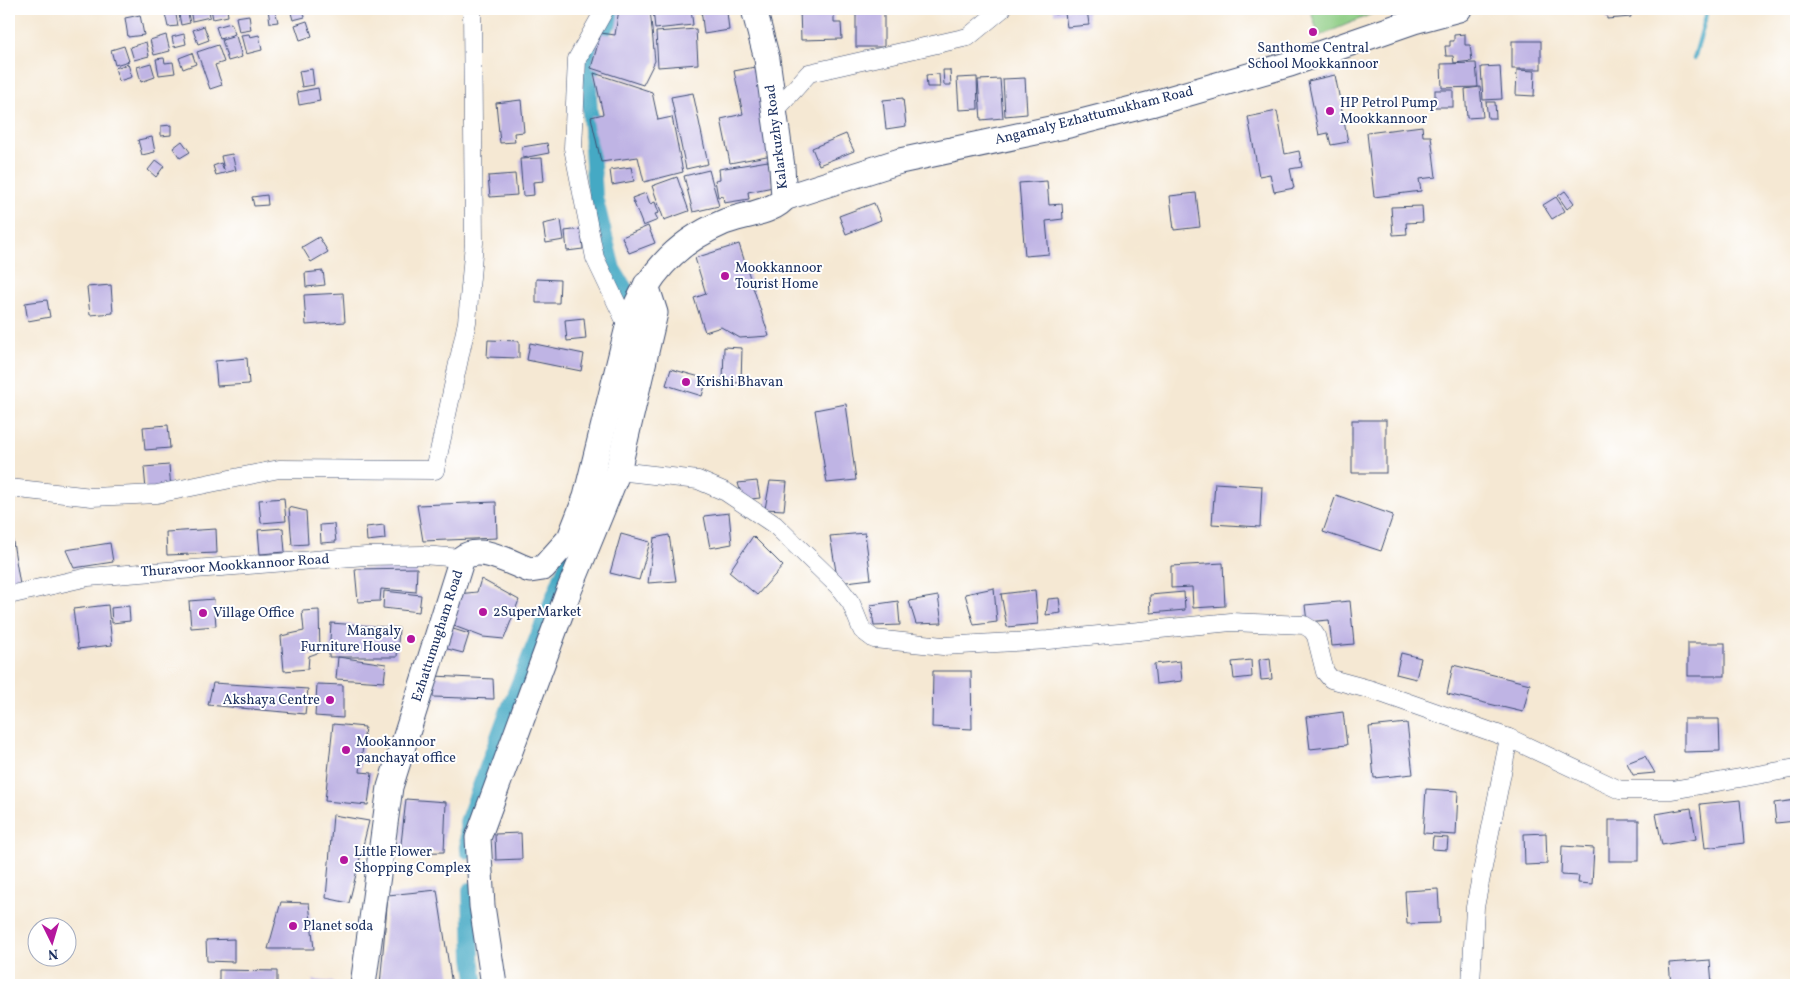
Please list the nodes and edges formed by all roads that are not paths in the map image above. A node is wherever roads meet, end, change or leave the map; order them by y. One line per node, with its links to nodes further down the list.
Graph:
1 (472, 9): 10 (street)
2 (605, 9): 8 (street)
3 (754, 9): 6 (street, Kalarkuzhy Road)
4 (1002, 9): 6 (street)
5 (1459, 9): 7 (street, Angamaly Ezhattumukham Road)
6 (775, 110): 7 (street, Kalarkuzhy Road)
7 (784, 198): 8 (street, Kalarkuzhy Road)
8 (636, 306): 9 (street); 11 (street, Ezhattumugham Road)
9 (618, 471): 13 (street); 16 (street)
10 (9, 488)
11 (462, 558): 12 (street, Thuravoor Mookkannoor Road); 15 (street, Ezhattumugham Road)
12 (9, 595)
13 (1509, 738): 14 (street); 17 (street)
14 (1796, 768)
15 (363, 985)
16 (494, 985)
17 (1471, 985)

